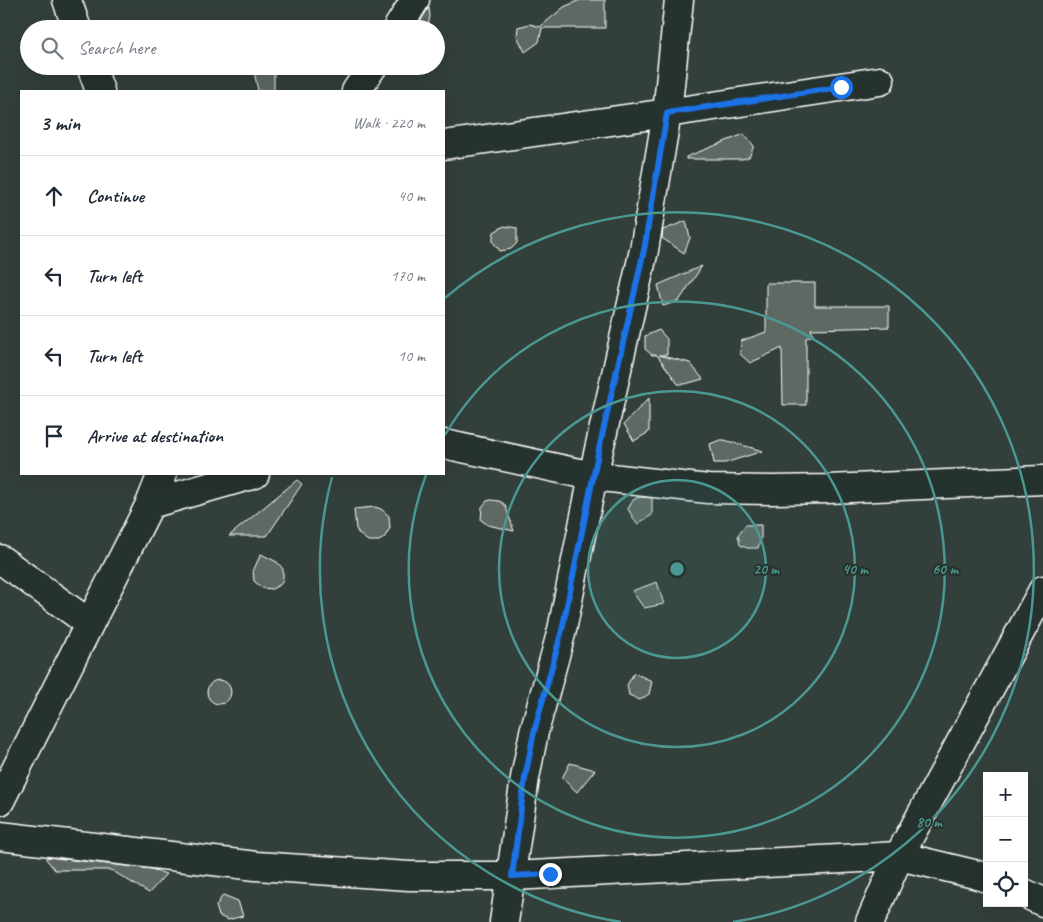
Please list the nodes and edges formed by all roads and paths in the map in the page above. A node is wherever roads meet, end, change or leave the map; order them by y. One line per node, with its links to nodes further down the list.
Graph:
1 (67, 0): 4 (street)
2 (415, 0): 5 (street)
3 (680, 0): 11 (street)
4 (74, 20)
5 (403, 20)
6 (94, 75): 9 (street)
7 (367, 75): 10 (street)
8 (880, 81): 11 (street)
9 (100, 90)
10 (357, 90)
11 (667, 113): 12 (street); 16 (street)
12 (445, 144)
13 (445, 444): 16 (street)
14 (162, 475): 18 (street)
15 (252, 475): 18 (street)
16 (593, 476): 17 (street); 25 (street)
17 (1043, 480)
18 (150, 504): 21 (street)
19 (0, 559): 21 (street)
20 (1043, 590): 24 (street)
21 (89, 624): 22 (street)
22 (0, 802)
23 (0, 836): 25 (street)
24 (899, 856): 25 (street); 26 (street); 30 (street)
25 (512, 876): 29 (street)
26 (983, 877)
27 (1028, 895): 28 (street)
28 (1043, 902)
29 (504, 922)
30 (870, 922)

